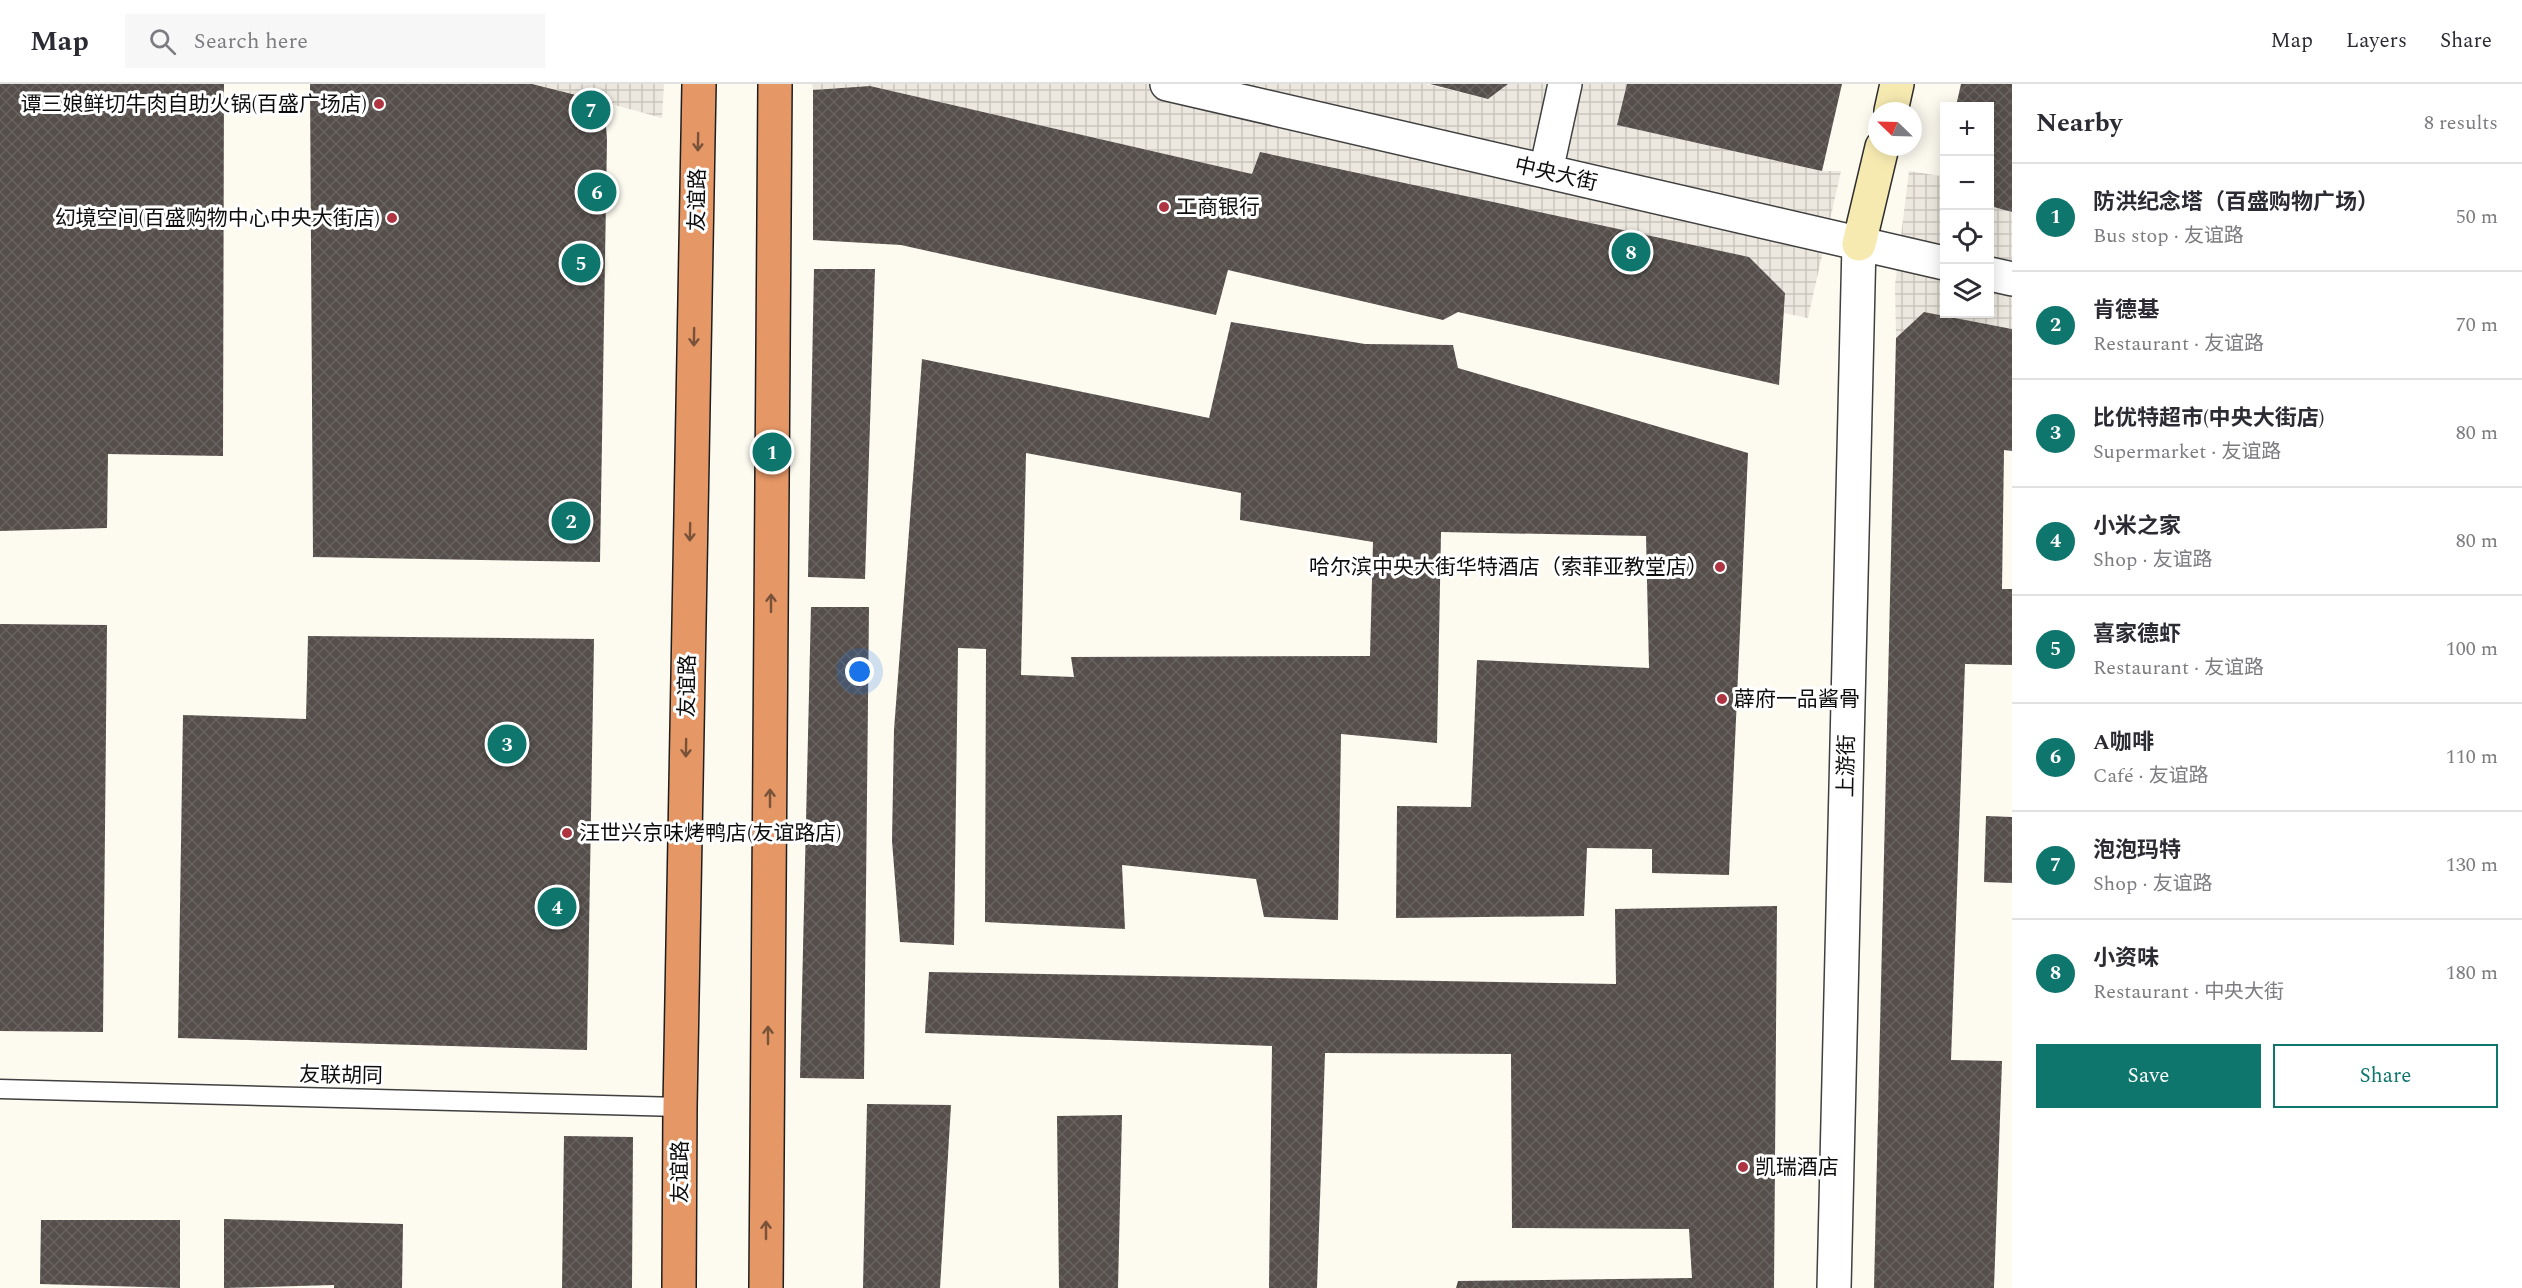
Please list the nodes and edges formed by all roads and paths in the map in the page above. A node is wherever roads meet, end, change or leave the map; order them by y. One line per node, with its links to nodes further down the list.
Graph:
1 (699, 84): 15 (highway, 友谊路, one-way to 15)
2 (776, 84): 17 (highway, one-way to 2)
3 (1167, 84): 6 (street, 中央大街)
4 (1565, 84): 9 (street)
5 (1897, 84): 7 (street)
6 (1221, 90): 9 (street, 中央大街)
7 (1893, 102)
8 (1880, 156): 10 (street)
9 (1545, 171): 10 (street, 中央大街)
10 (1859, 244): 11 (street, 中央大街); 18 (street, 上游街)
11 (1940, 262)
12 (1994, 275): 13 (street)
13 (2012, 279)
14 (0, 1089): 15 (lane, 友联胡同)
15 (680, 1107): 16 (highway, 友谊路)
16 (679, 1288)
17 (766, 1288)
18 (1834, 1288)

